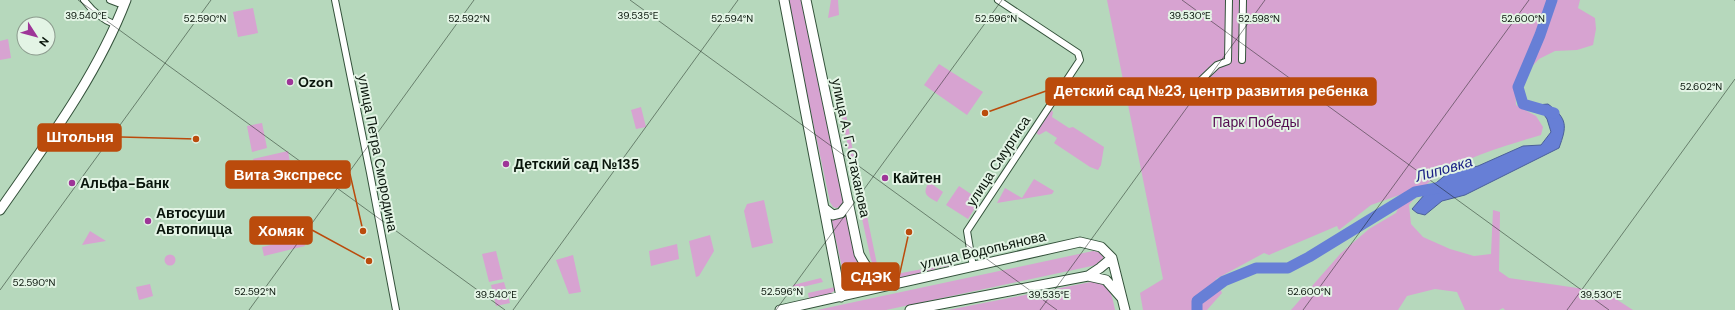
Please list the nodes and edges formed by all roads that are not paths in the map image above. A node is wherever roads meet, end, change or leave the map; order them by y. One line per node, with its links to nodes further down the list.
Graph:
1 (84, 0): 10 (street)
2 (110, 0): 9 (street)
3 (335, 0): 22 (street, улица Петра Смородина)
4 (784, 0): 14 (main road)
5 (806, 0): 13 (main road, улица А. Г. Стаханова)
6 (998, 0): 17 (street, улица Смургиса)
7 (1229, 0): 12 (street)
8 (1243, 0): 11 (street)
9 (126, 1): 10 (main road)
10 (116, 25): 15 (main road)
11 (1242, 60)
12 (1194, 86)
13 (849, 203): 14 (main road); 19 (main road, улица А. Г. Стаханова)
14 (824, 208): 20 (main road)
15 (0, 210)
16 (1112, 258): 17 (main road, улица Водопьянова); 18 (main road); 21 (main road)
17 (973, 267): 19 (main road, улица Водопьянова)
18 (1088, 276): 21 (main road); 24 (main road)
19 (895, 285): 20 (main road, улица Водопьянова)
20 (840, 297): 23 (main road, улица Водопьянова)
21 (1124, 305)
22 (396, 310)
23 (780, 310)
24 (910, 310)

